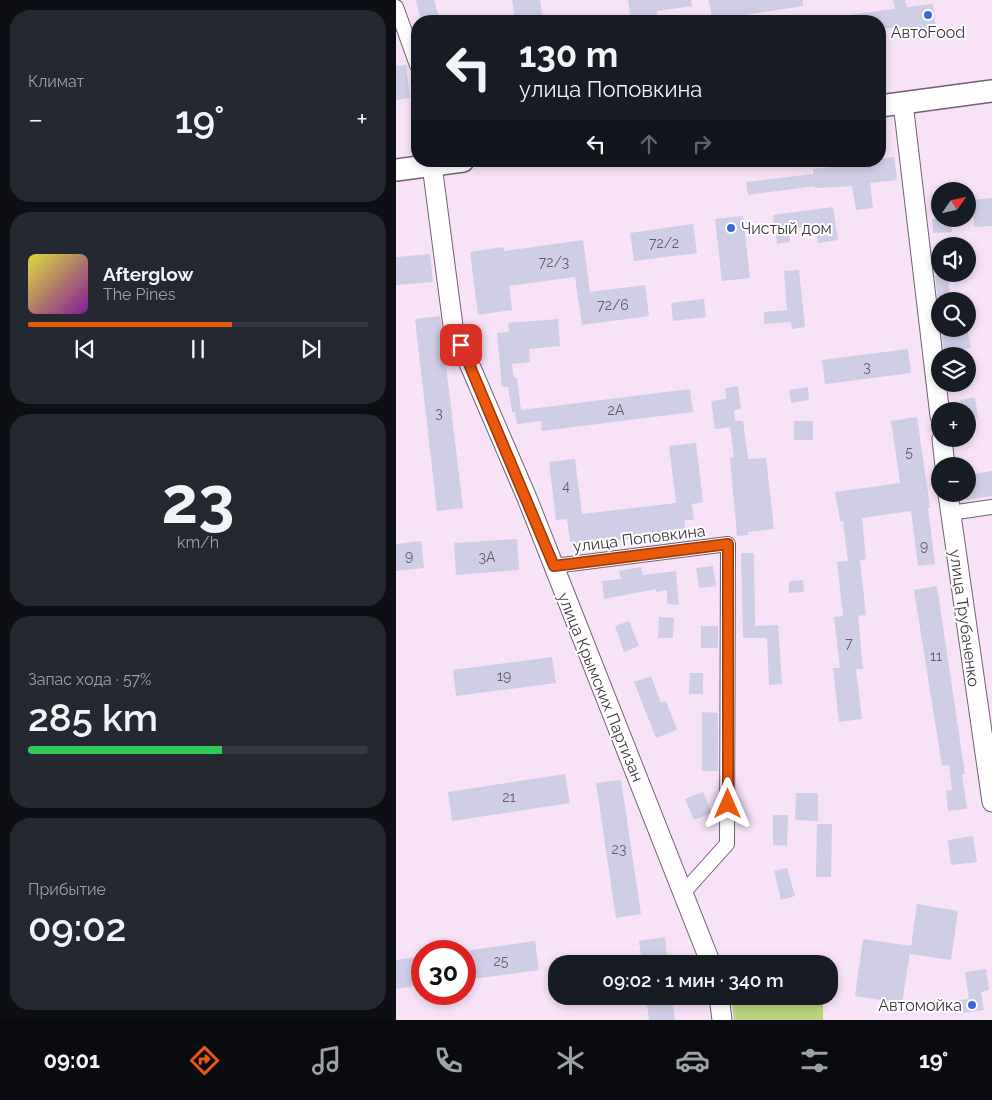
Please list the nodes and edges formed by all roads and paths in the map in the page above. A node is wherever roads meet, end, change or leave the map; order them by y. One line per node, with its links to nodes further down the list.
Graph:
1 (396, 7): 2 (street)
2 (411, 48)
3 (992, 91): 4 (main road)
4 (903, 103): 5 (main road); 9 (main road)
5 (886, 105)
6 (411, 167): 8 (main road)
7 (433, 167): 13 (main road, улица Крымских Партизан)
8 (396, 170)
9 (938, 402)
10 (949, 502): 12 (main road, улица Трубаченко)
11 (992, 507): 12 (street)
12 (950, 513): 14 (main road, улица Трубаченко)
13 (554, 566): 15 (main road, улица Крымских Партизан); 15 (street, улица Поповкина)
14 (992, 802)
15 (683, 893): 16 (main road, улица Крымских Партизан)
16 (707, 955)
17 (720, 1005): 18 (main road)
18 (722, 1020)

